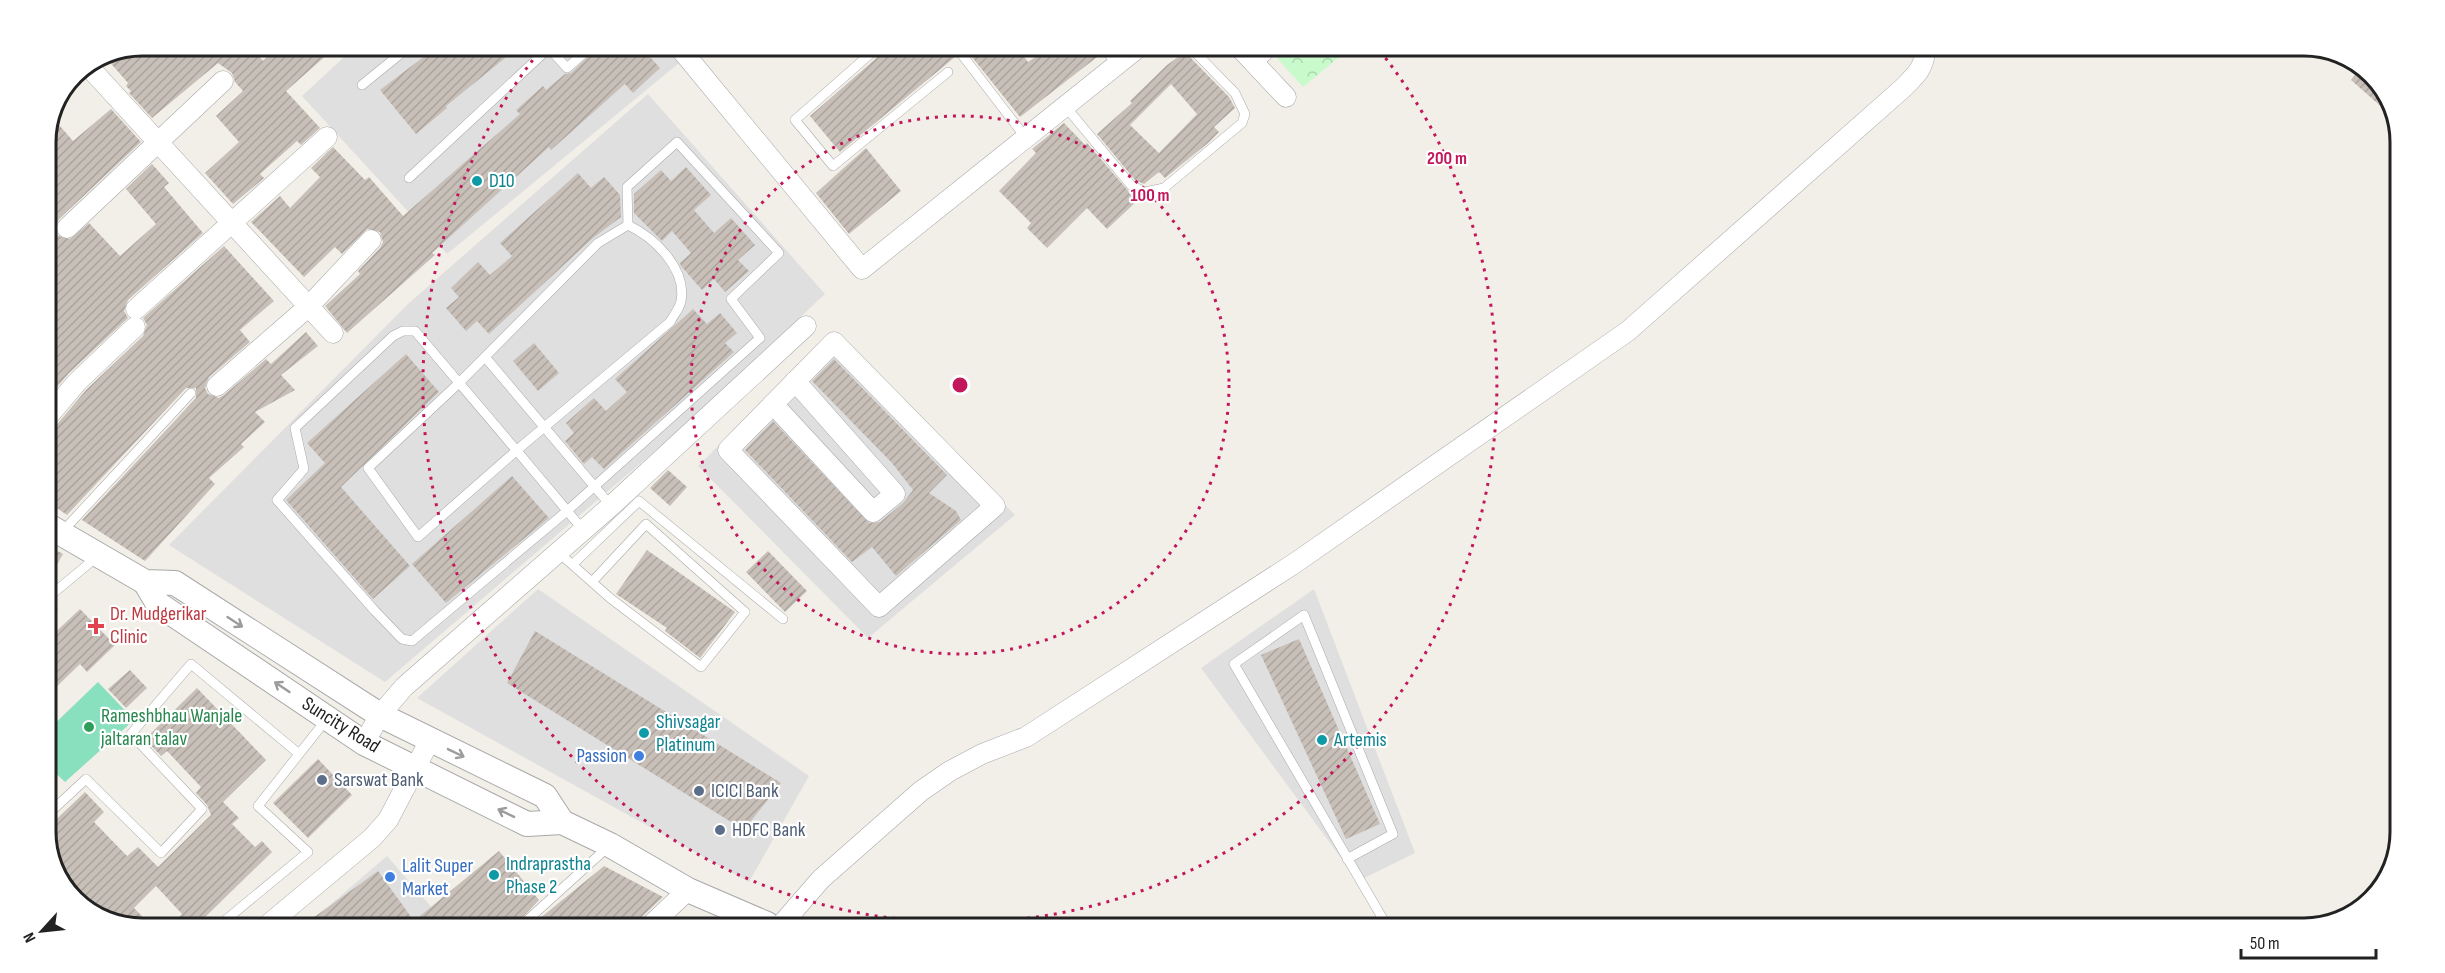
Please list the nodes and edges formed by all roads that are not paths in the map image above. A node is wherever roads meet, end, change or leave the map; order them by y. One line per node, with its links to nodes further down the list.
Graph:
1 (398, 56): 19 (lane)
2 (538, 56): 25 (lane)
3 (556, 56): 4 (lane)
4 (581, 56)
5 (686, 56): 23 (street)
6 (868, 56): 17 (lane)
7 (963, 56): 23 (lane)
8 (1110, 56): 14 (lane)
9 (1128, 56): 14 (street)
10 (1199, 56): 21 (lane)
11 (1248, 56): 15 (street)
12 (1267, 56): 15 (lane)
13 (1925, 56): 70 (street)
14 (1117, 65): 21 (street)
15 (1257, 65): 20 (street)
16 (94, 70): 24 (street)
17 (948, 72)
18 (223, 81): 24 (street)
19 (362, 85)
20 (1286, 98)
21 (1065, 106): 23 (street)
22 (327, 136): 26 (street)
23 (1026, 138)
24 (159, 142): 26 (street); 28 (street)
25 (409, 178)
26 (232, 221): 30 (street); 39 (street)
27 (628, 225): 33 (lane); 40 (lane); 42 (lane)
28 (67, 228)
29 (371, 240): 30 (street)
30 (308, 306): 32 (street); 36 (street)
31 (806, 326): 34 (street)
32 (333, 333)
33 (485, 357): 35 (lane); 40 (lane)
34 (762, 369): 37 (street); 43 (street)
35 (459, 383): 41 (lane); 41 (lane); 44 (lane)
36 (217, 386)
37 (784, 392): 37 (street); 37 (street)
38 (192, 393): 45 (lane)
39 (56, 407)
40 (544, 430): 41 (lane); 42 (lane)
41 (517, 450): 44 (lane)
42 (594, 486): 43 (lane); 44 (lane)
43 (611, 506): 46 (street)
44 (567, 511): 46 (lane)
45 (56, 526)
46 (583, 530): 49 (street)
47 (56, 531): 48 (street, Suncity Road)
48 (98, 556): 50 (street, Suncity Road); 52 (lane)
49 (565, 558): 51 (lane); 53 (lane); 54 (street)
50 (145, 582): 54 (street, Suncity Road, one-way to 54); 55 (street, Suncity Road, one-way to 50)
51 (592, 582): 51 (lane)
52 (56, 591)
53 (783, 619)
54 (380, 715): 56 (street, Suncity Road); 57 (street)
55 (327, 718): 57 (street, Suncity Road); 58 (lane)
56 (430, 740): 59 (street); 61 (street, Suncity Road, one-way to 61)
57 (364, 743): 59 (street, Suncity Road)
58 (298, 753): 60 (lane); 65 (lane)
59 (416, 768): 61 (street, Suncity Road, one-way to 59); 66 (street)
60 (56, 807)
61 (562, 822): 62 (street, Suncity Road)
62 (610, 845): 64 (street, Suncity Road); 67 (lane)
63 (1347, 859): 63 (lane); 71 (lane)
64 (688, 890): 68 (street); 69 (street, Suncity Road)
65 (228, 918)
66 (278, 918)
67 (530, 918)
68 (658, 918)
69 (753, 918)
70 (787, 918)
71 (1382, 918)

